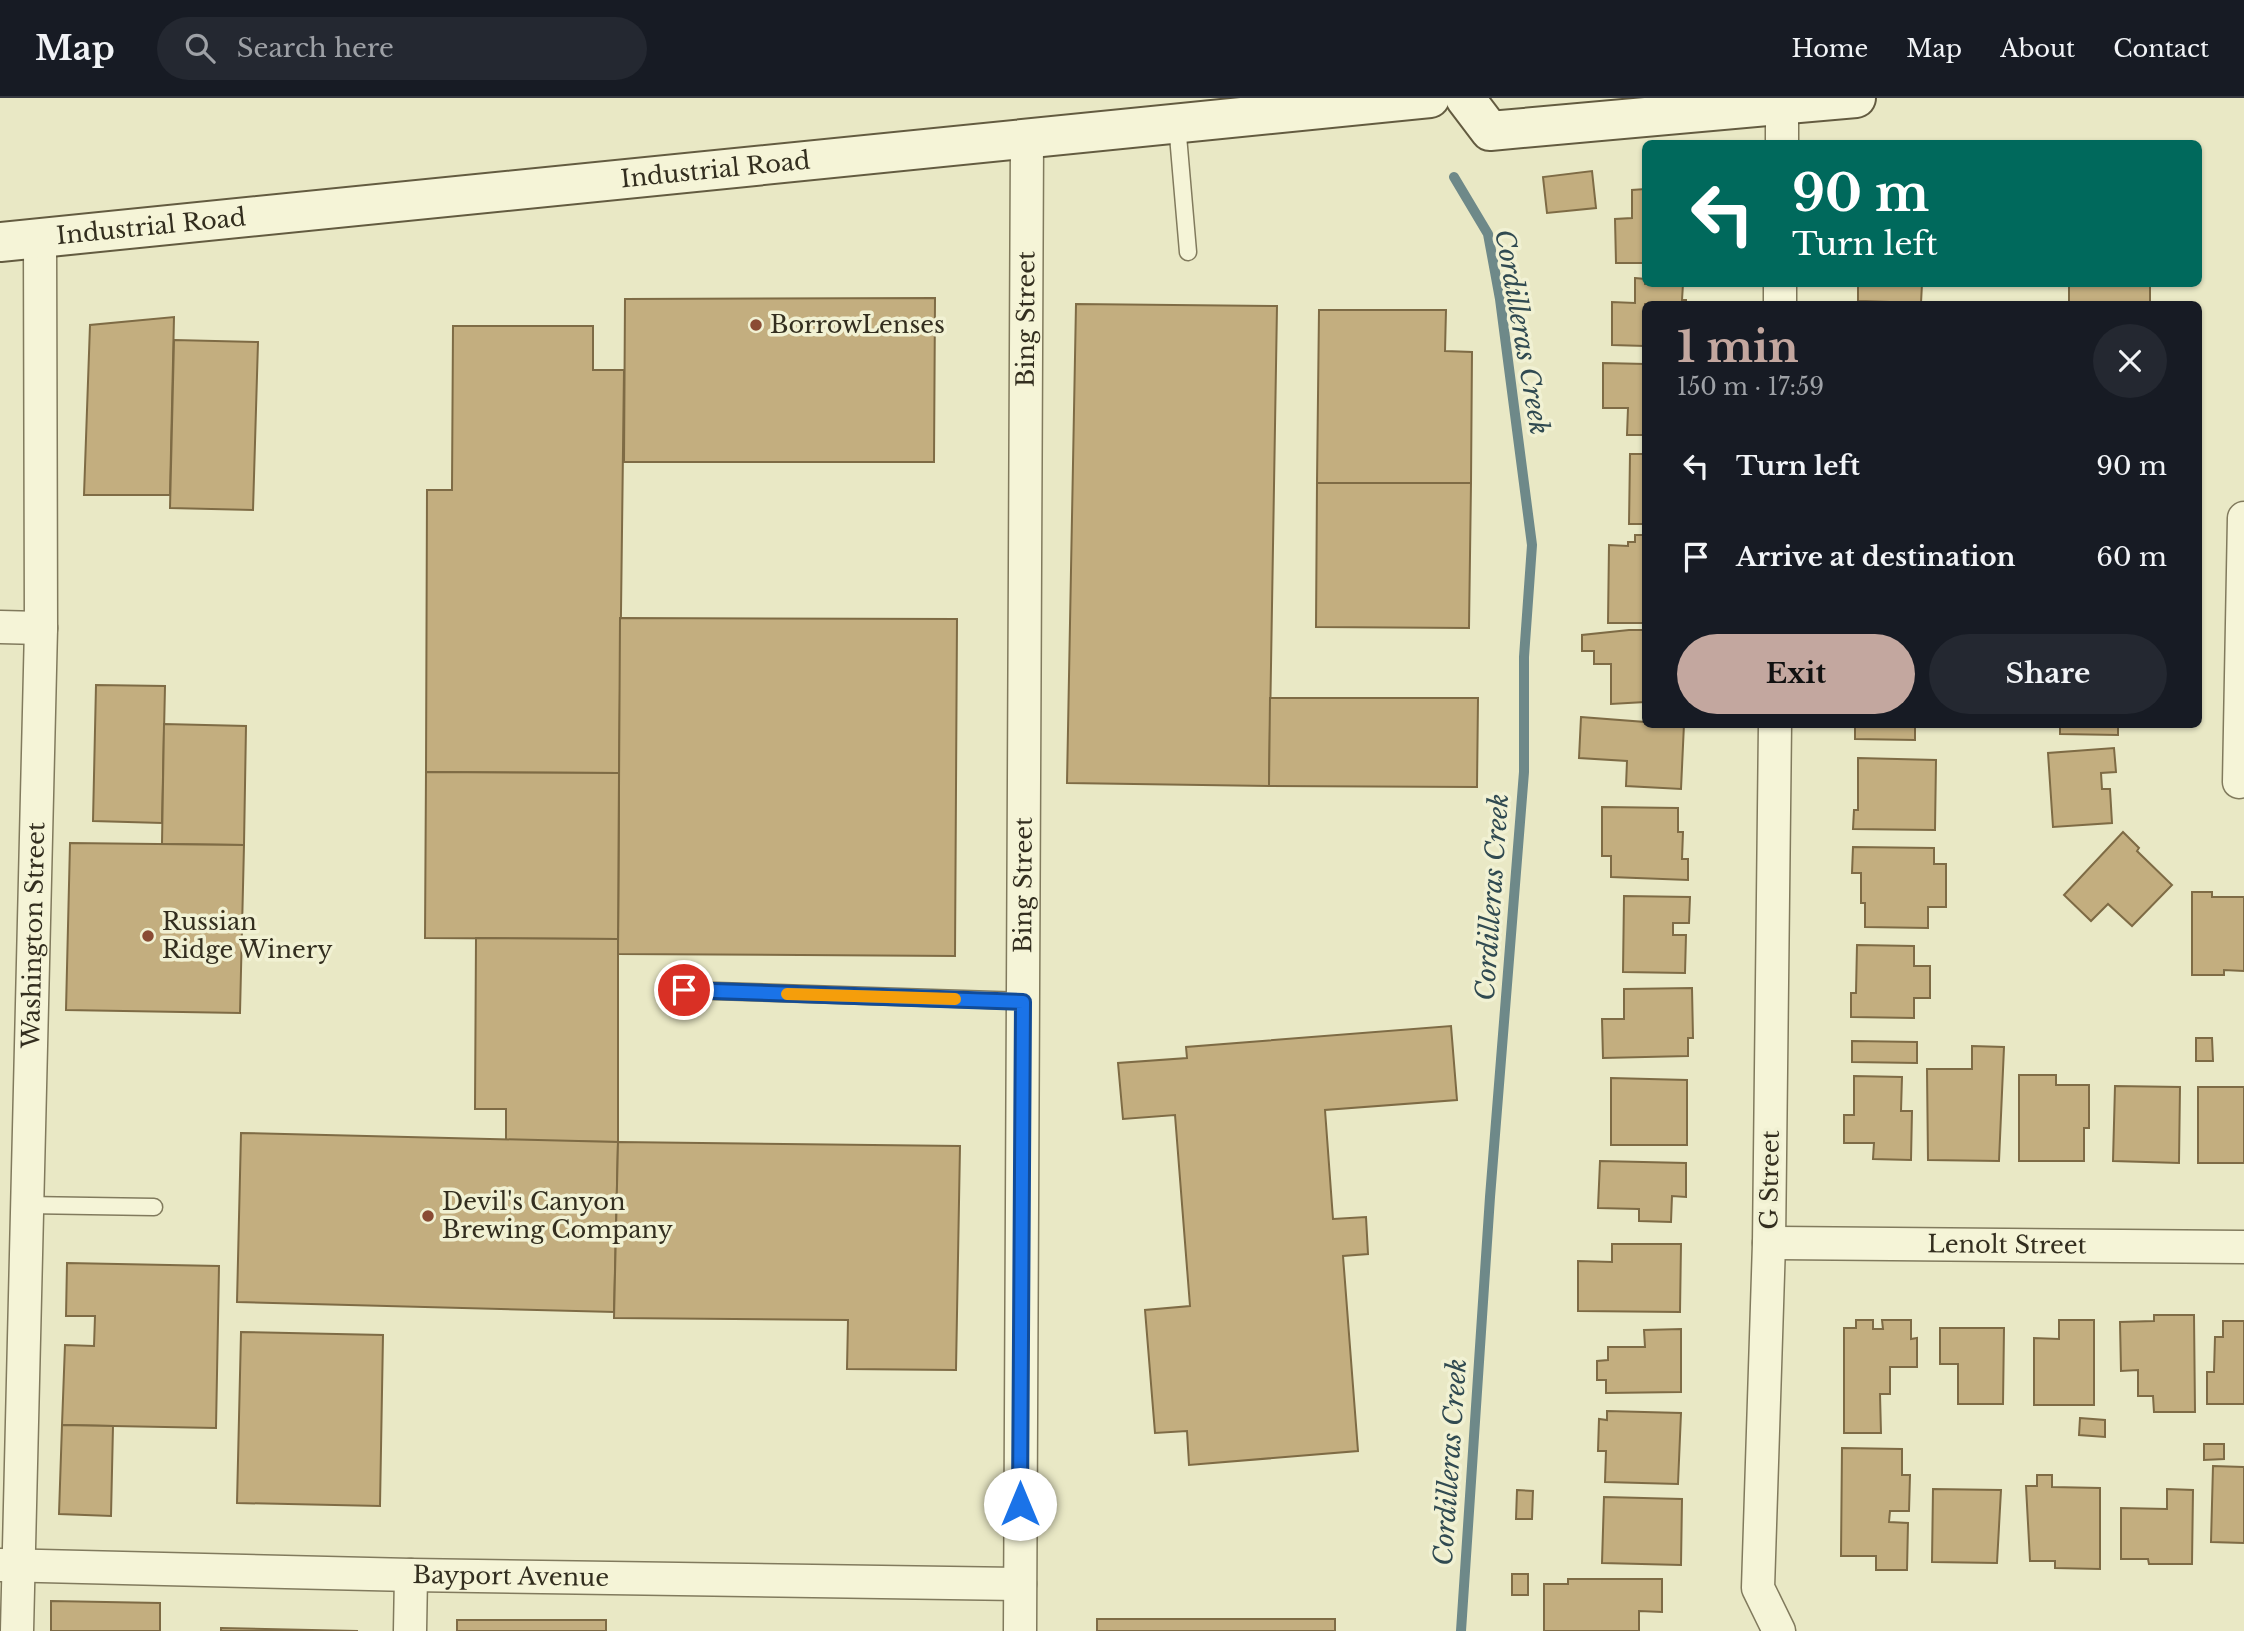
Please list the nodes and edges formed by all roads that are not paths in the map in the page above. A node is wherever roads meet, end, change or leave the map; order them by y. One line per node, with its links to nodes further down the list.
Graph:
1 (1430, 98): 5 (main road, Industrial Road)
2 (1465, 98): 4 (main road)
3 (1857, 98): 4 (main road)
4 (1782, 101): 7 (street)
5 (1177, 124): 6 (main road, Industrial Road); 10 (lane)
6 (1027, 140): 8 (main road, Industrial Road); 17 (street, Bing Street)
7 (1782, 140)
8 (40, 240): 9 (main road, Industrial Road); 13 (street, Washington Street)
9 (0, 242)
10 (1188, 252)
11 (2244, 518): 15 (street)
12 (0, 627): 13 (street)
13 (41, 628): 18 (street, Washington Street)
14 (1775, 728): 20 (street, G Street)
15 (2239, 782)
16 (684, 990): 17 (lane)
17 (1023, 1002): 24 (street, Bing Street)
18 (26, 1205): 19 (lane); 22 (street, Washington Street)
19 (154, 1207)
20 (1769, 1243): 21 (street, Lenolt Street); 28 (street, G Street)
21 (2244, 1247)
22 (9, 1565): 23 (street, Bayport Avenue); 25 (street, Washington Street)
23 (411, 1575): 24 (street, Bayport Avenue); 26 (street)
24 (1020, 1584): 27 (street, Bing Street)
25 (17, 1631)
26 (410, 1631)
27 (1020, 1631)
28 (1779, 1631)

